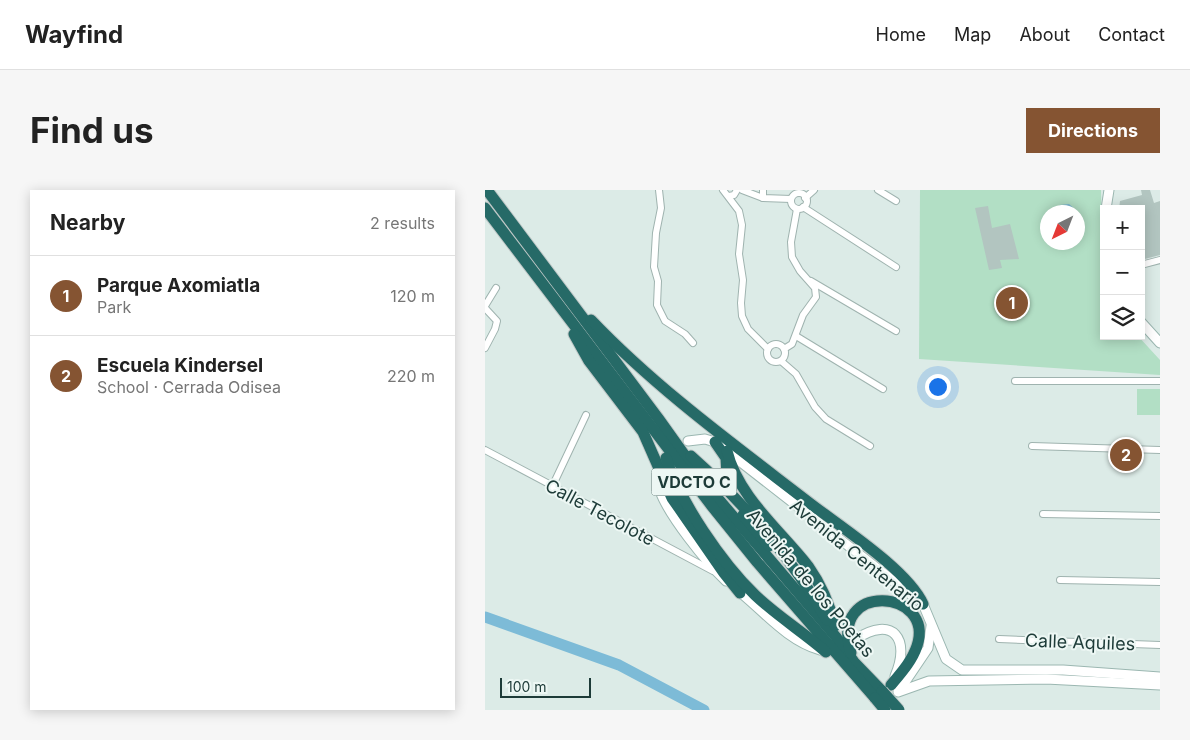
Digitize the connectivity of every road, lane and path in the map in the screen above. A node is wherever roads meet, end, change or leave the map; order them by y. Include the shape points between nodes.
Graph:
1 (487, 190) edge
2 (659, 190) edge
3 (723, 190) edge
4 (737, 190) edge
5 (742, 190) edge
6 (763, 190) edge
7 (814, 190) edge
8 (878, 190) edge
9 (1109, 190) edge
10 (729, 196) junction
11 (763, 198) junction
12 (805, 198) junction
13 (791, 199) junction
14 (896, 201) dead end
15 (1107, 205) edge
16 (485, 208) edge
17 (800, 208) junction
18 (1160, 260) edge
19 (1145, 264) edge
20 (896, 267) dead end
21 (811, 281) junction
22 (555, 283) junction
23 (496, 288) dead end
24 (485, 307) edge
25 (572, 322) junction
26 (1145, 326) edge
27 (896, 331) dead end
28 (796, 336) junction
29 (693, 343) dead end
30 (1160, 343) edge
31 (485, 348) edge
32 (768, 349) junction
33 (784, 349) junction
34 (781, 361) junction
35 (1160, 380) edge
36 (1015, 381) dead end
37 (883, 389) dead end
38 (586, 415) dead end
39 (658, 418) junction
40 (673, 433) junction
41 (687, 442) dead end
42 (715, 442) junction
43 (870, 446) dead end
44 (1032, 446) dead end
45 (485, 450) edge
46 (1160, 450) edge
47 (727, 451) junction
48 (665, 460) dead end
49 (727, 476) dead end
50 (552, 487) junction
51 (660, 491) dead end
52 (731, 497) dead end
53 (1043, 514) dead end
54 (825, 516) junction
55 (1160, 516) edge
56 (838, 534) junction
57 (758, 535) junction
58 (870, 550) junction
59 (778, 552) junction
60 (790, 553) junction
61 (808, 569) junction
62 (717, 573) junction
63 (1060, 580) dead end
64 (789, 581) junction
65 (1160, 582) edge
66 (740, 592) junction
67 (824, 603) junction
68 (923, 604) junction
69 (931, 622) junction
70 (836, 637) junction
71 (856, 639) dead end
72 (999, 640) dead end
73 (1160, 645) edge
74 (819, 650) dead end
75 (854, 662) junction
76 (997, 670) junction
77 (1160, 677) edge
78 (858, 680) junction
79 (997, 680) junction
80 (1160, 685) edge
81 (884, 695) edge
82 (885, 710) edge
83 (899, 710) edge

1 - 22 highway, VDCTO C
2 - 29 street via 661,208 654,267 658,281 657,305 665,321
3 - 10 street
4 - 10 street
5 - 11 street
6 - 11 street
7 - 12 street
8 - 14 street
9 - 15 main road
10 - 32 street via 739,211 742,225 739,254 743,280 742,316 748,329
11 - 13 street
12 - 13 street via 799,194
12 - 17 street
13 - 17 street via 792,204
16 - 25 highway, VDCTO C
17 - 20 street
17 - 21 street via 791,242 792,257
18 - 19 street
21 - 27 street
21 - 28 street via 816,297 803,315
22 - 39 highway, Avenida de los Poetas / VDCTO C
22 - 54 highway via 664,388
23 - 24 street
24 - 31 street via 497,322
25 - 66 highway via 573,333 589,361 647,439 672,498
25 - 78 highway, Avenida de los Poetas / VDCTO C via 751,555
26 - 30 main road
28 - 33 street via 793,344
28 - 37 street
32 - 33 street via 776,345
32 - 34 street via 769,358 774,362
33 - 34 street via 785,356
34 - 43 street via 796,374 826,419
35 - 36 street
38 - 50 street
39 - 40 highway
39 - 64 highway, Avenida de los Poetas / VDCTO C via 703,481
40 - 59 highway via 690,456 733,494
40 - 60 highway via 750,502
41 - 42 main road via 705,439
42 - 47 main road, Avenida Centenario
42 - 49 highway via 725,458
44 - 46 street
45 - 50 street, Calle Tecolote
47 - 56 main road, Avenida Centenario
47 - 61 highway via 741,482
48 - 78 highway via 676,486 732,569 782,619 821,647
50 - 62 street, Calle Tecolote
51 - 62 main road via 664,502
52 - 57 highway
53 - 55 street
54 - 56 highway
54 - 58 highway
56 - 58 highway via 860,548
56 - 68 main road, Avenida Centenario
57 - 59 highway
57 - 64 highway via 760,543
58 - 68 highway via 912,586
59 - 70 highway via 810,591
60 - 61 highway
60 - 67 highway
61 - 67 highway
62 - 66 main road
63 - 65 street
64 - 70 highway, Avenida de los Poetas / VDCTO C
66 - 74 main road via 779,627 806,646
67 - 70 highway
68 - 69 main road, Avenida Centenario
69 - 76 main road, Avenida Centenario via 946,659 953,666 962,670
69 - 81 main road via 928,648
70 - 75 highway, Avenida de los Poetas / VDCTO C
71 - 81 main road via 881,628 897,635 902,654
72 - 73 street, Calle Aquiles
75 - 81 highway, Avenida de los Poetas / VDCTO C
75 - 81 highway via 846,635 851,617 870,602 885,600 901,604 916,621 919,636 909,663
76 - 77 main road, Avenida Centenario via 1063,670
76 - 79 main road
78 - 81 highway, Avenida de los Poetas / VDCTO C
79 - 80 main road via 1046,679
79 - 81 main road via 929,681
81 - 82 highway, Avenida de los Poetas / VDCTO C, bridge
81 - 82 main road
81 - 83 highway, Avenida de los Poetas / VDCTO C, bridge

